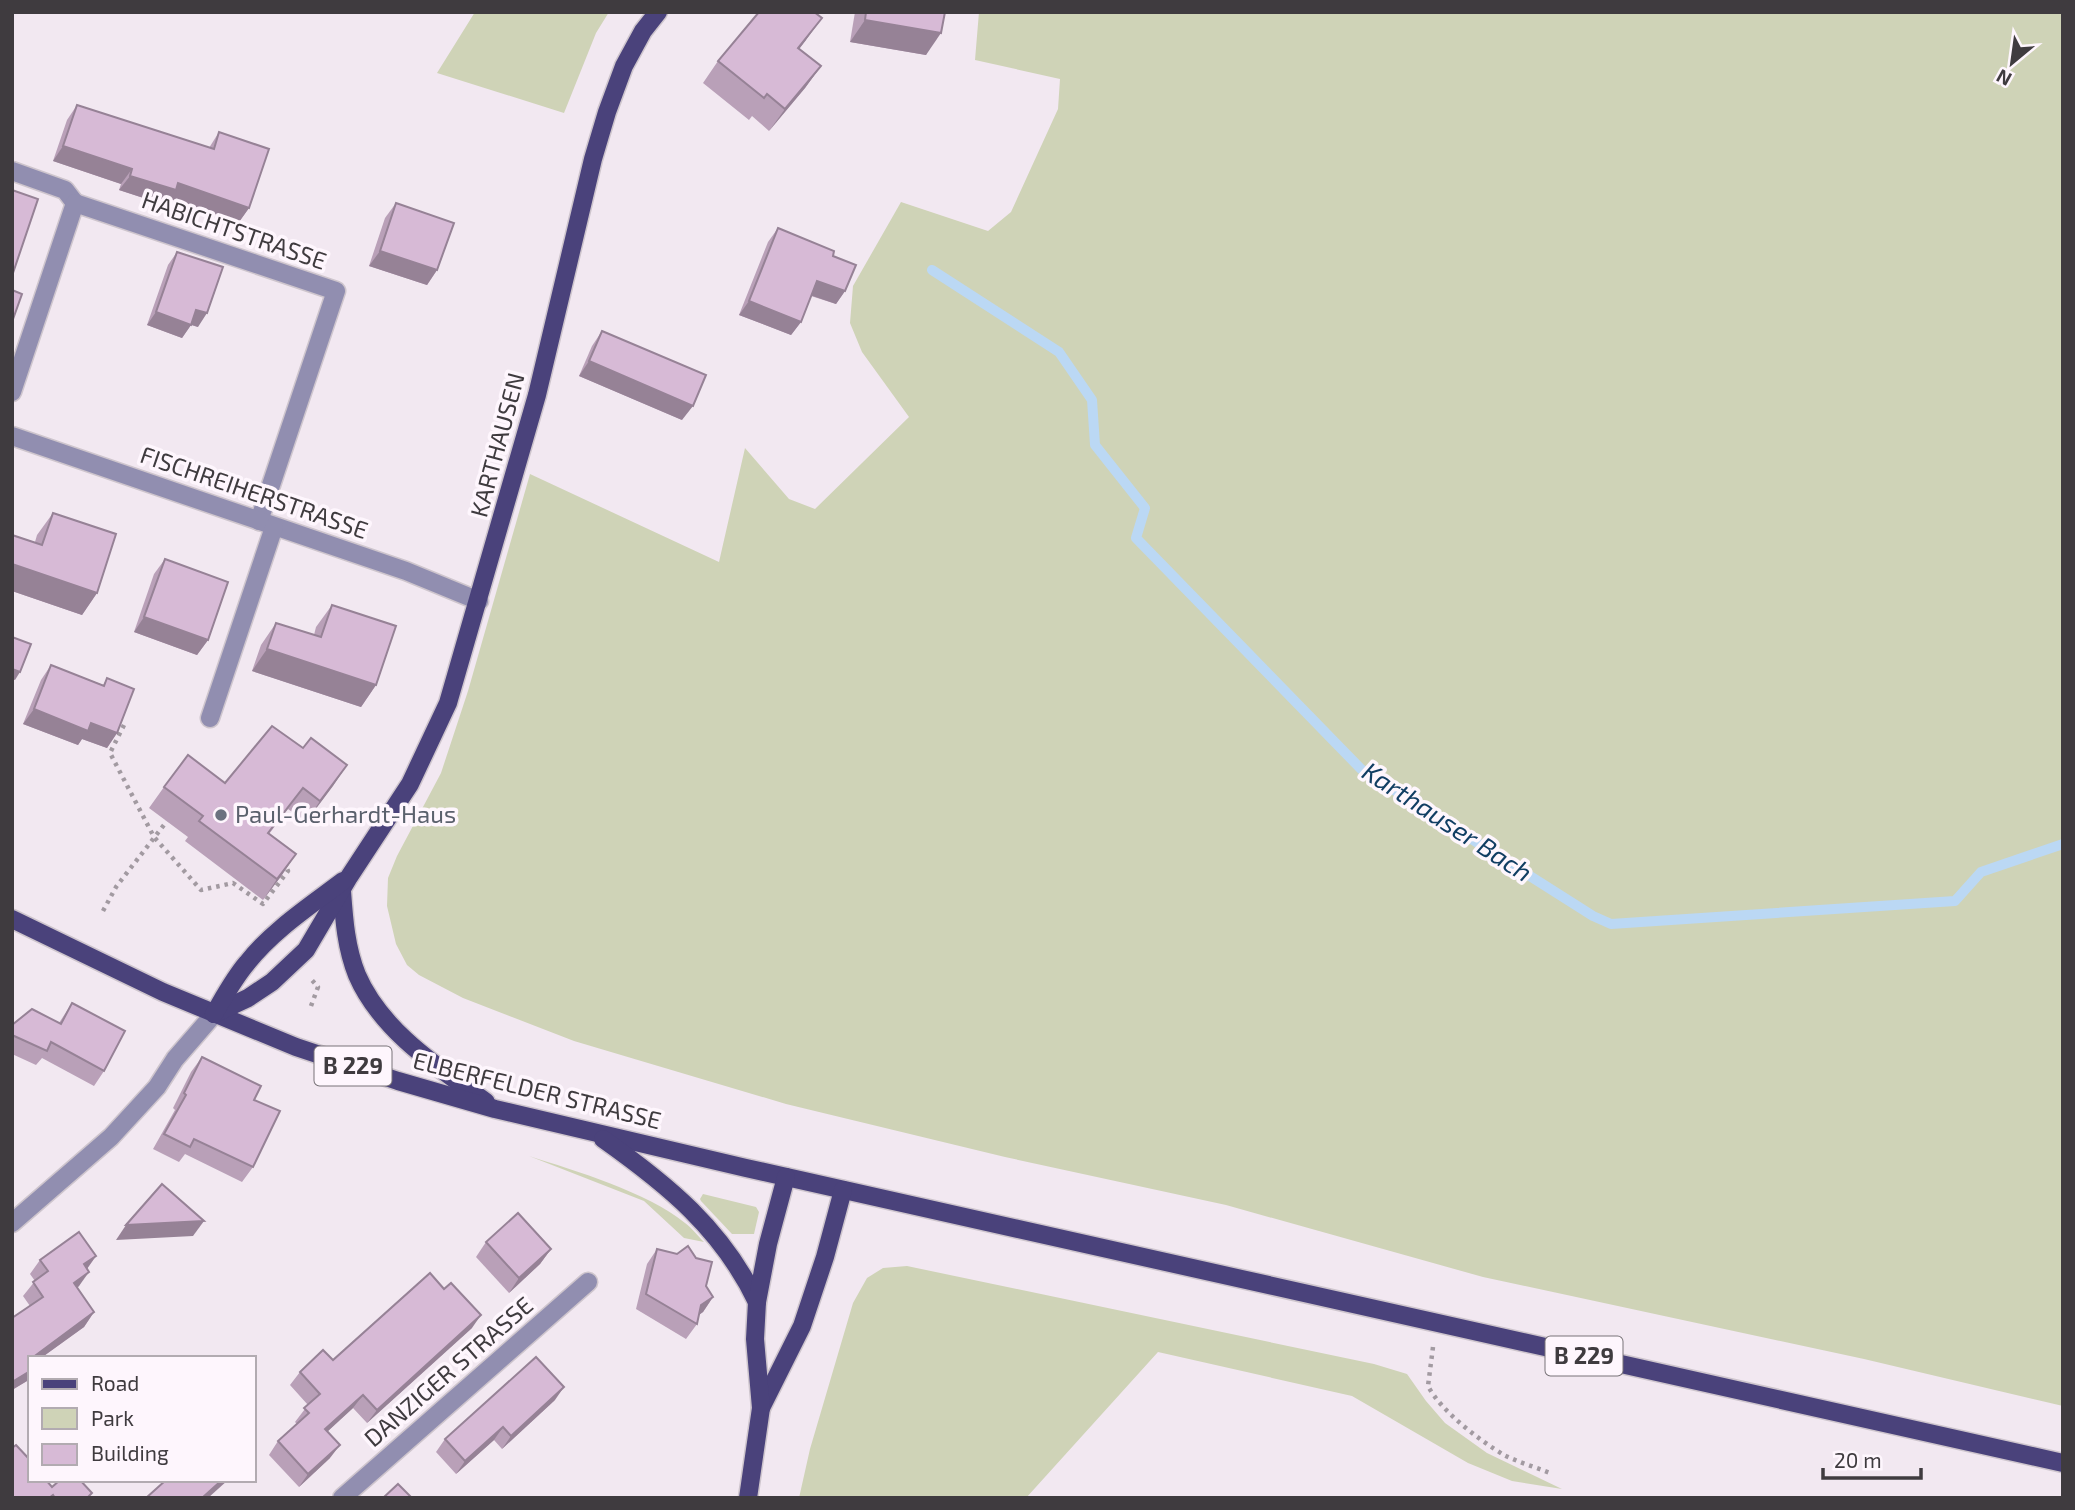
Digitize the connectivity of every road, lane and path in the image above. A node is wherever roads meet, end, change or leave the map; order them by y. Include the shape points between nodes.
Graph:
1 (658, 12) edge
2 (12, 171) edge
3 (75, 204) junction
4 (12, 392) edge
5 (12, 436) edge
6 (267, 524) junction
7 (479, 601) junction
8 (210, 718) dead end
9 (124, 725) edge
10 (167, 821) dead end
11 (154, 837) junction
12 (284, 860) edge
13 (345, 883) junction
14 (103, 911) dead end
15 (12, 919) edge
16 (306, 973) dead end
17 (311, 1006) dead end
18 (214, 1014) junction
19 (495, 1109) junction
20 (595, 1133) junction
21 (786, 1177) junction
22 (843, 1190) junction
23 (12, 1223) edge
24 (588, 1282) dead end
25 (757, 1302) junction
26 (1438, 1323) junction
27 (761, 1408) junction
28 (2063, 1463) edge
29 (1550, 1473) dead end
30 (342, 1498) edge
31 (748, 1498) edge

1 - 7 main road, KARTHAUSEN via 624,66 607,112 537,395
2 - 3 street via 65,190
3 - 4 street
3 - 6 street, HABICHTSTRASSE via 336,291
5 - 6 street, FISCHREIHERSTRASSE
6 - 7 street, FISCHREIHERSTRASSE
6 - 8 street
7 - 13 main road, KARTHAUSEN via 449,703 430,746
9 - 11 path via 110,753
10 - 11 path
11 - 12 path via 201,890 233,883 263,904 288,871
11 - 14 path
13 - 18 main road, KARTHAUSEN via 260,948
13 - 18 main road, KARTHAUSEN via 317,934 292,966 248,999
13 - 19 main road via 344,923 351,957 381,1013 415,1047
15 - 18 main road, ELBERFELDER STRASSE / B 229
16 - 17 path via 318,987
18 - 19 main road, ELBERFELDER STRASSE / B 229 via 309,1052
18 - 23 street via 111,1137
19 - 20 main road, ELBERFELDER STRASSE / B 229
20 - 21 main road, ELBERFELDER STRASSE / B 229
20 - 25 main road via 658,1179 709,1227 734,1259
21 - 22 main road, B 229
21 - 25 main road
22 - 26 main road, B 229
22 - 27 main road via 802,1326
24 - 30 street, DANZIGER STRASSE
25 - 27 main road
26 - 28 main road, B 229
26 - 29 path via 1427,1378 1431,1392 1484,1442
27 - 31 main road

